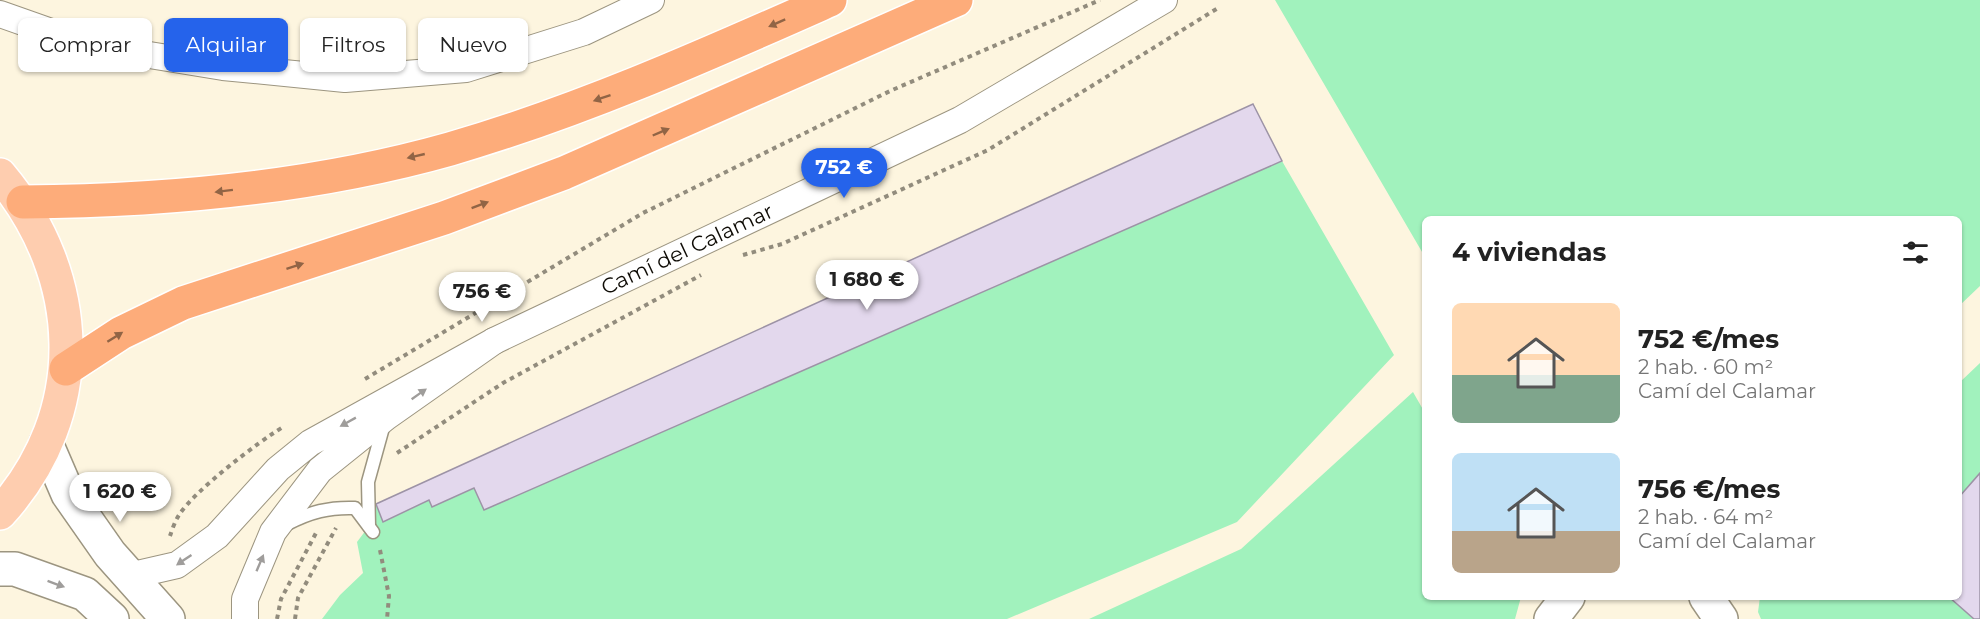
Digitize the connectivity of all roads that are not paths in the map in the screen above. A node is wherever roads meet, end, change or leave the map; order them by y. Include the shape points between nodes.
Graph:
1 (651, 0) edge
2 (830, 0) edge
3 (956, 0) edge
4 (1164, 0) edge
5 (0, 15) edge
6 (0, 175) edge
7 (23, 202) junction
8 (494, 341) junction
9 (66, 369) junction
10 (386, 417) junction
11 (46, 443) junction
12 (0, 513) edge
13 (273, 532) junction
14 (0, 569) edge
15 (129, 576) junction
16 (1566, 600) edge
17 (1708, 600) edge
18 (112, 619) edge
19 (168, 619) edge
20 (245, 619) edge
21 (1551, 619) edge
22 (1721, 619) edge

1 - 5 street via 584,32 466,69 345,79 223,67 88,45
2 -> 7 highway via 619,92 449,149 348,171 208,193
9 -> 3 highway via 121,333 183,303 444,218 564,173
4 - 8 street, Camí del Calamar via 960,120
6 - 7 main road
7 - 9 main road via 50,254 64,311
10 -> 8 street
8 -> 15 street via 310,443 278,469 217,537 177,566
9 - 11 main road via 59,407
10 - 13 street via 320,470
10 - 13 lane via 368,482 371,529 356,508 333,507 307,513
11 - 12 main road via 18,493
11 - 15 main road via 68,494
20 -> 13 street via 245,599
14 -> 18 main road via 15,569 85,594
15 - 19 main road
16 - 21 main road
17 - 22 main road

